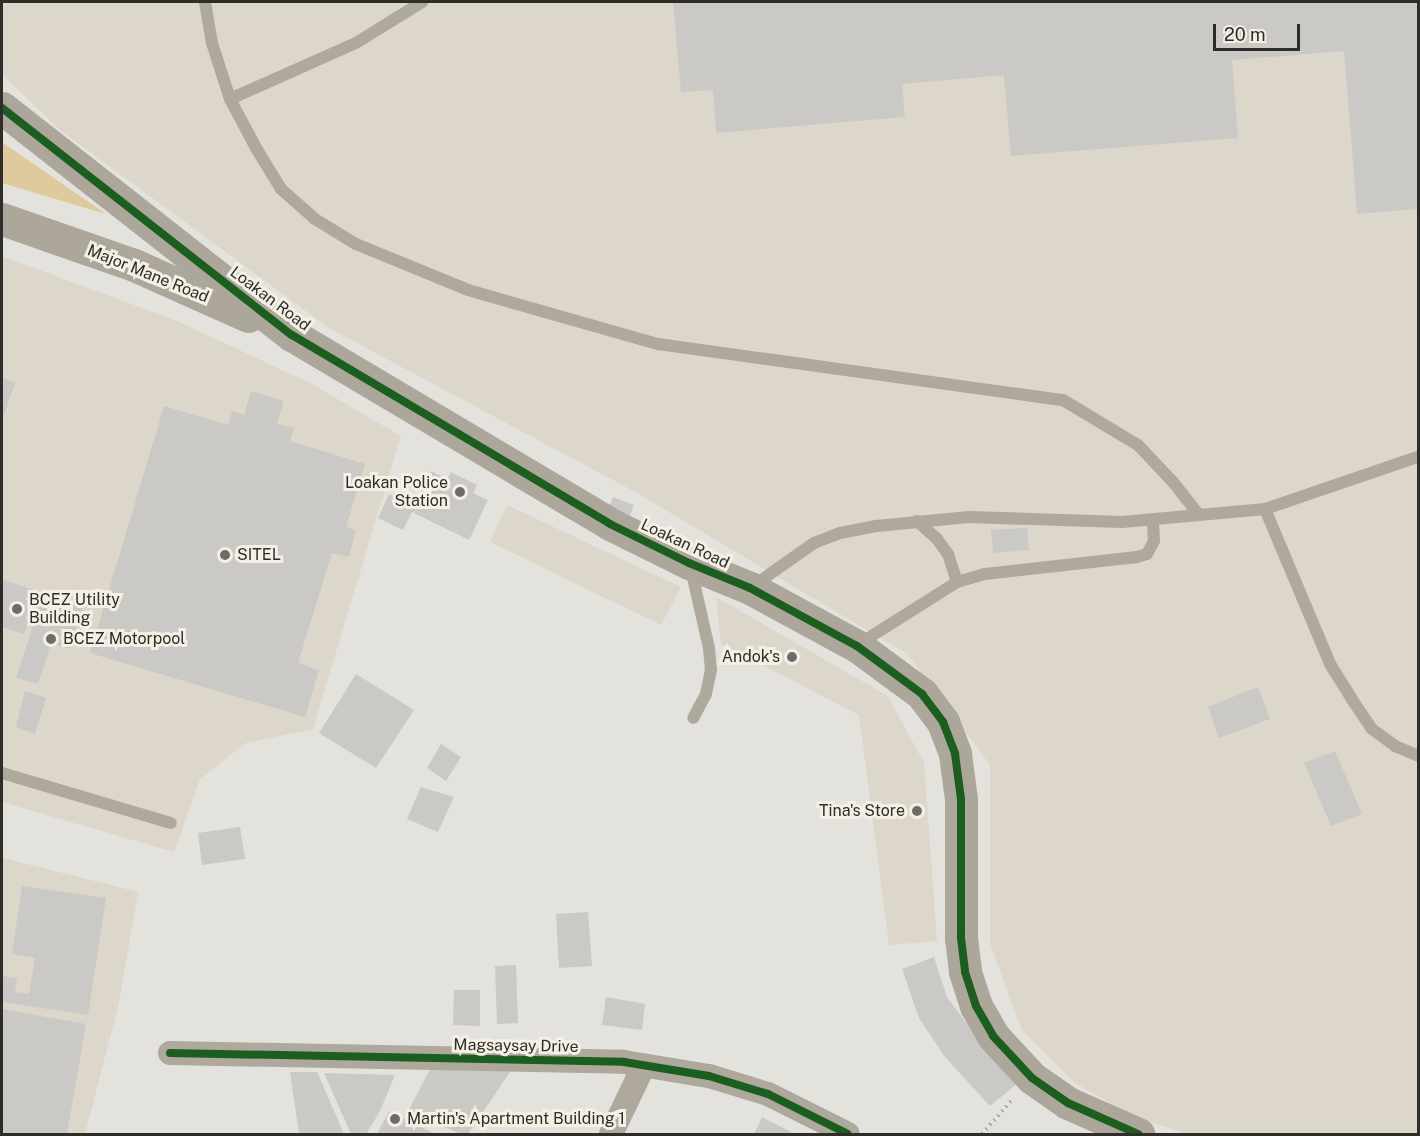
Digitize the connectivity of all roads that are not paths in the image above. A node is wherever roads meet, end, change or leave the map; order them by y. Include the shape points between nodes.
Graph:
1 (206, 2) edge
2 (422, 2) edge
3 (230, 99) junction
4 (2, 108) edge
5 (2, 219) edge
6 (292, 335) junction
7 (1419, 457) edge
8 (1264, 509) junction
9 (1199, 515) junction
10 (917, 521) junction
11 (1153, 521) junction
12 (690, 563) junction
13 (957, 582) junction
14 (750, 588) junction
15 (857, 646) junction
16 (693, 718) dead end
17 (1419, 756) edge
18 (2, 772) edge
19 (171, 823) dead end
20 (170, 1053) dead end
21 (644, 1065) junction
22 (611, 1134) edge
23 (848, 1134) edge
24 (1138, 1134) edge

1 - 3 lane via 212,43
2 - 3 lane via 356,43
3 - 9 lane via 281,189 315,219 356,244 468,290 658,344 1063,400 1138,445
4 - 6 main road, Loakan Road
5 - 6 main road, Major Mane Road via 134,265
6 - 12 main road, Loakan Road via 610,524
7 - 8 lane
8 - 9 lane
8 - 17 lane via 1330,664 1351,698 1372,729 1395,746
9 - 11 lane
10 - 11 lane via 969,517
10 - 13 lane via 943,546
10 - 14 lane via 840,533 814,543
11 - 13 lane via 1152,549 1137,557 985,574
12 - 14 main road, Loakan Road
12 - 16 lane via 710,648 711,670 706,694
13 - 15 lane
14 - 15 main road, Loakan Road
15 - 24 main road, Loakan Road via 922,694 943,722 955,754 961,799 961,938 965,972 976,1006 993,1036 1032,1078 1068,1103
18 - 19 lane
20 - 21 street, Magsaysay Drive via 569,1059
21 - 22 street
21 - 23 street, Magsaysay Drive via 709,1076 768,1094

